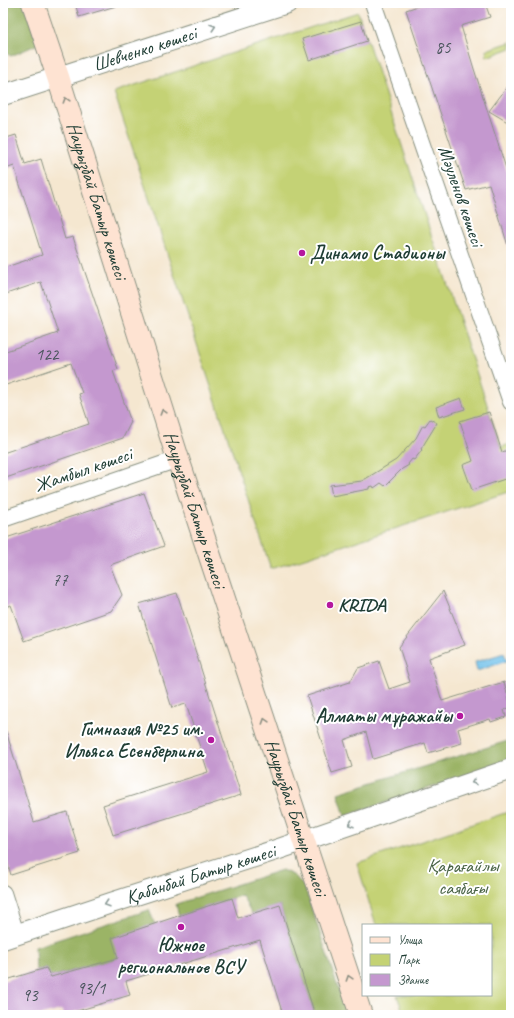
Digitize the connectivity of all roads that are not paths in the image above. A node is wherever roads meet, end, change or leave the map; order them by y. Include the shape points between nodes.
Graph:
1 (33, 3) edge
2 (287, 3) edge
3 (373, 3) edge
4 (58, 77) junction
5 (3, 95) edge
6 (511, 402) edge
7 (178, 459) junction
8 (3, 519) edge
9 (511, 769) edge
10 (304, 840) junction
11 (3, 893) edge
12 (9, 936) edge
13 (361, 1015) edge

1 - 4 main road, Наурызбай Батыр көшесі
4 -> 2 street, Шевченко көшесі
3 - 6 street, Мәуленов көшесі
4 - 5 street, Шевченко көшесі
7 -> 4 main road, Наурызбай Батыр көшесі
7 - 8 street, Жамбыл көшесі
10 -> 7 main road, Наурызбай Батыр көшесі
9 -> 10 street, Қабанбай Батыр көшесі
10 -> 12 street, Қабанбай Батыр көшесі
13 -> 10 main road, Наурызбай Батыр көшесі
11 - 12 street

